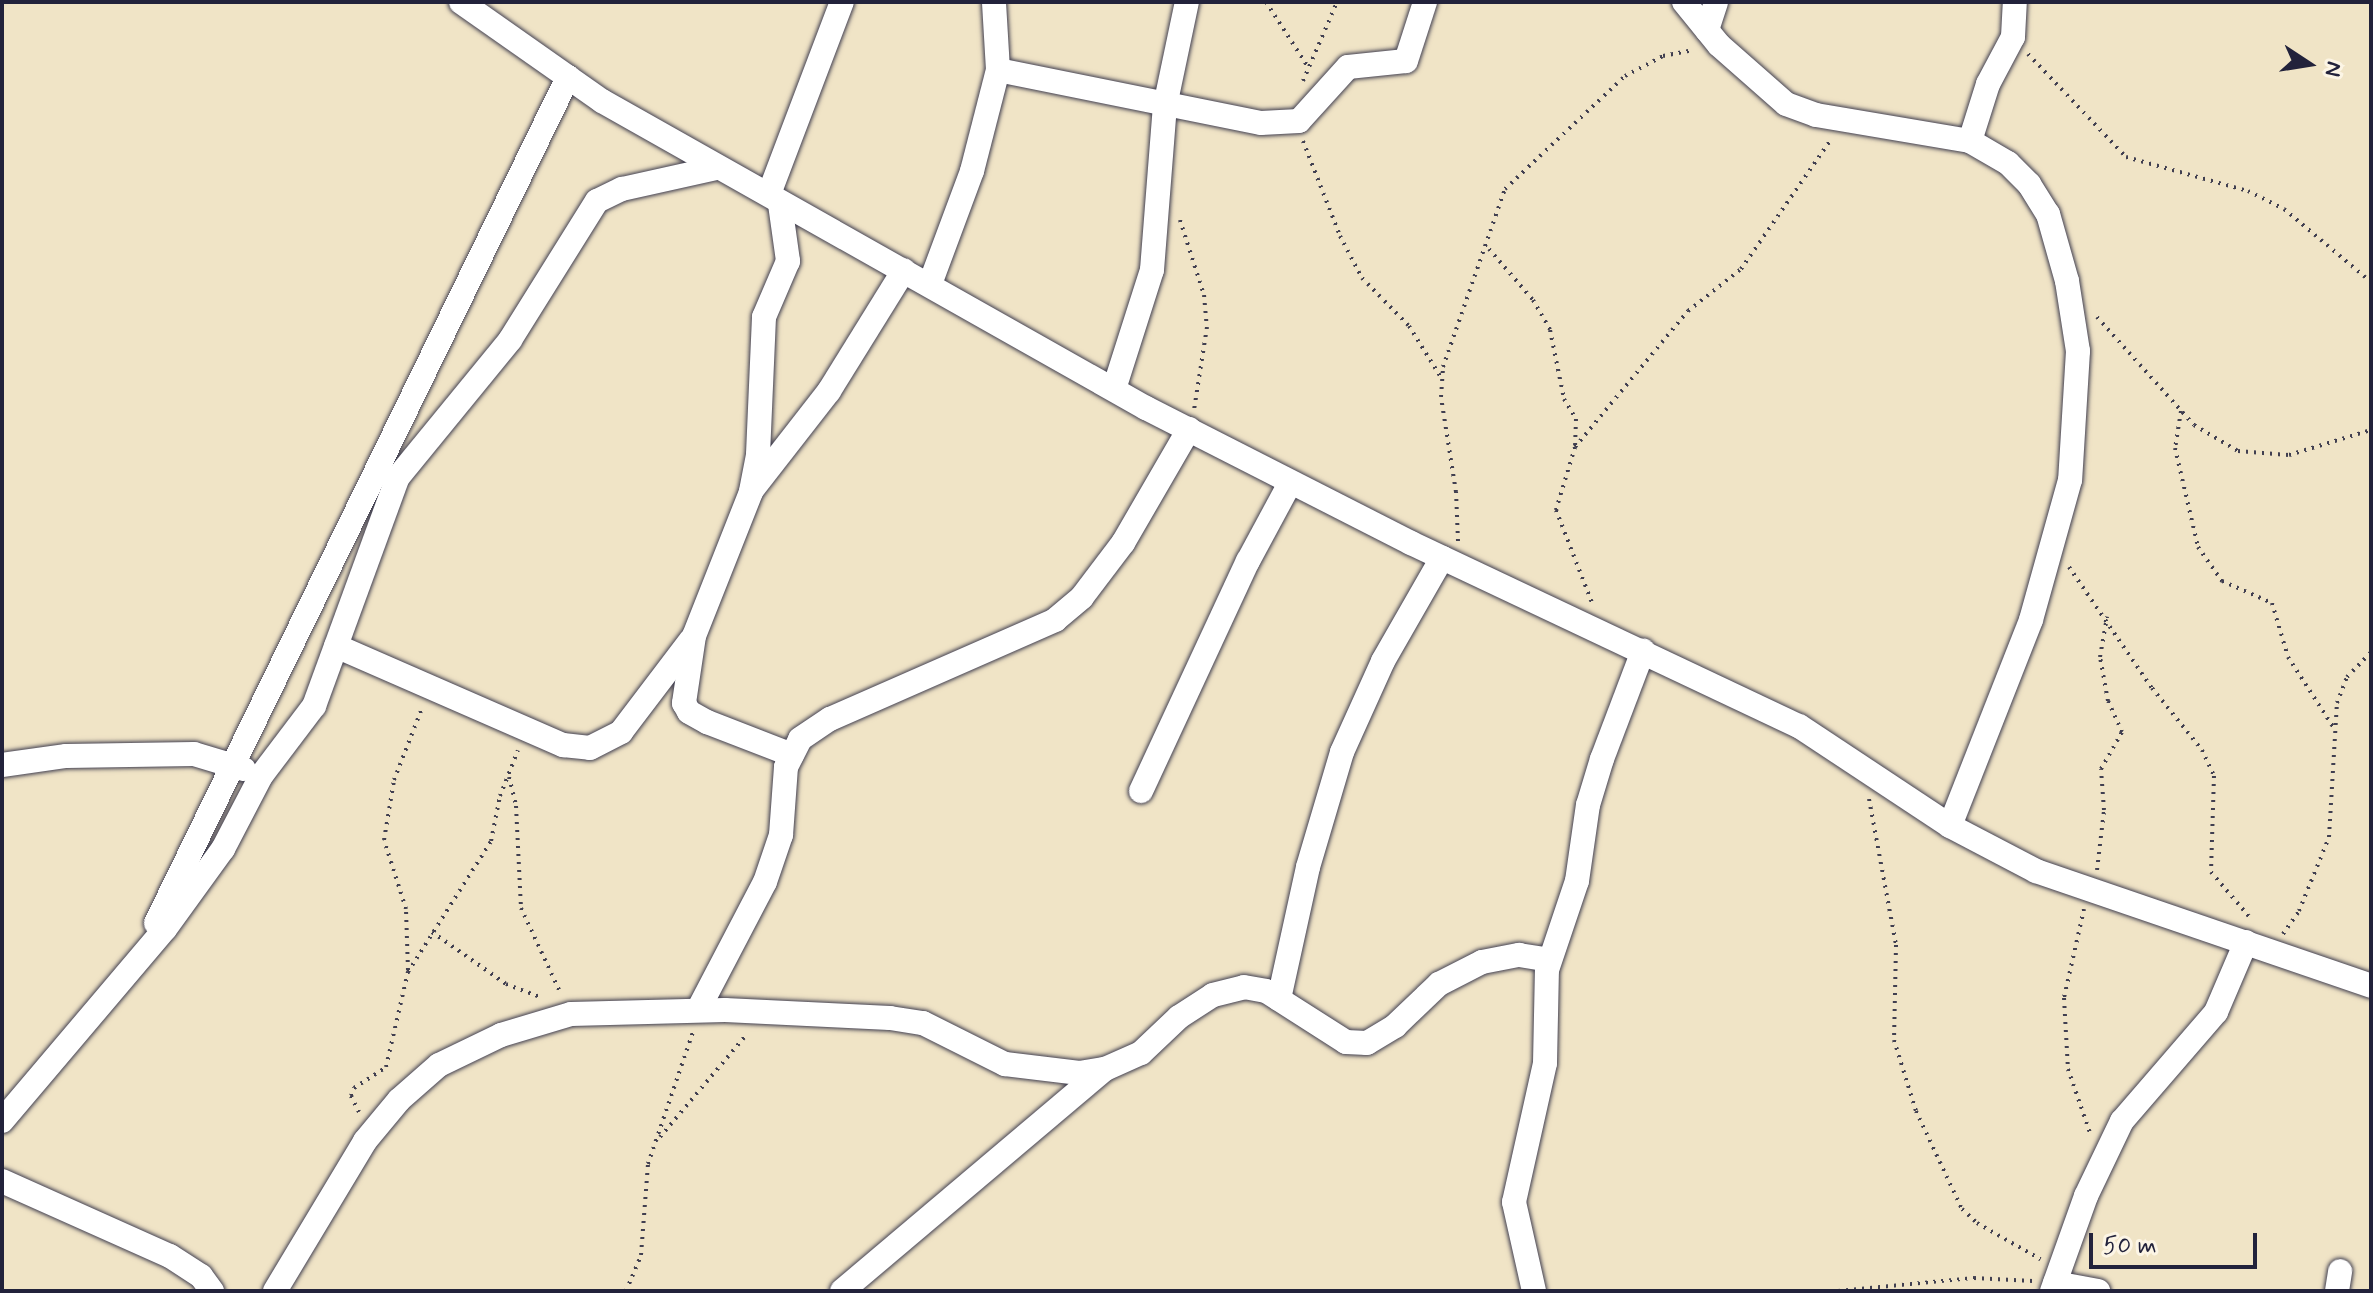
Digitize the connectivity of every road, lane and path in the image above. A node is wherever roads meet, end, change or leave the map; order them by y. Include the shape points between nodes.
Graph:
1 (461, 2) edge
2 (842, 2) edge
3 (994, 2) edge
4 (1187, 2) edge
5 (1266, 2) edge
6 (1337, 2) edge
7 (1425, 2) edge
8 (1684, 2) edge
9 (1716, 2) edge
10 (2015, 2) edge
11 (2013, 37) junction
12 (1713, 38) junction
13 (1308, 67) junction
14 (998, 70) junction
15 (568, 77) junction
16 (1165, 106) junction
17 (1847, 120) junction
18 (1299, 121) junction
19 (1970, 141) junction
20 (717, 168) junction
21 (1159, 178) junction
22 (775, 199) junction
23 (1488, 248) junction
24 (904, 270) junction
25 (2067, 281) junction
26 (2371, 282) edge
27 (930, 284) junction
28 (1442, 380) junction
29 (1114, 389) junction
30 (2181, 411) junction
31 (1189, 429) junction
32 (2371, 430) edge
33 (1575, 447) junction
34 (1290, 483) junction
35 (751, 492) junction
36 (2053, 551) junction
37 (1451, 562) junction
38 (2107, 617) junction
39 (1601, 632) junction
40 (694, 636) junction
41 (336, 646) junction
42 (1643, 651) junction
43 (2371, 652) edge
44 (431, 684) junction
45 (2334, 728) junction
46 (525, 729) junction
47 (792, 755) junction
48 (231, 763) junction
49 (2, 765) edge
50 (1862, 768) junction
51 (508, 775) junction
52 (261, 776) junction
53 (1141, 791) dead end
54 (1950, 826) junction
55 (2092, 892) junction
56 (432, 932) junction
57 (2252, 935) junction
58 (2281, 956) junction
59 (141, 958) junction
60 (1550, 960) junction
61 (408, 972) junction
62 (2371, 986) edge
63 (1279, 999) junction
64 (698, 1010) junction
65 (774, 1013) junction
66 (1105, 1069) junction
67 (2, 1121) edge
68 (655, 1142) junction
69 (358, 1151) junction
70 (2096, 1174) junction
71 (2, 1181) edge
72 (2055, 1282) edge
73 (212, 1291) edge
74 (275, 1291) edge
75 (626, 1291) edge
76 (842, 1291) edge
77 (1534, 1291) edge
78 (1838, 1291) edge
79 (2098, 1291) edge

1 - 15 street
2 - 22 street
3 - 14 street
4 - 16 street
5 - 13 path
6 - 13 path
7 - 18 street via 1406,61 1348,67
8 - 12 street
9 - 12 street
10 - 11 street
11 - 19 street via 1988,84
11 - 26 path via 2126,157 2248,191 2272,203
12 - 17 street via 1786,104
12 - 23 path via 1625,76 1572,121 1505,189
13 - 18 path
14 - 16 street
14 - 27 street via 972,171
15 - 20 street
15 - 48 street
16 - 18 street via 1261,123
16 - 21 street
17 - 19 street
17 - 33 path via 1741,269 1688,311
18 - 28 path via 1306,155 1362,278 1409,326
19 - 25 street via 2008,163 2029,184 2048,214
20 - 22 street
20 - 41 street via 622,189 597,201 510,340 398,477
21 - 29 street via 1152,270
21 - 31 path via 1187,233 1204,295 1204,366
22 - 24 street
22 - 35 street via 788,261 764,317 762,429
23 - 28 path
23 - 33 path via 1533,300 1550,330 1564,399 1578,427
24 - 27 street
24 - 35 street via 829,391
25 - 30 path
25 - 36 street via 2078,351 2077,400 2070,480
27 - 29 street
28 - 37 path
29 - 31 street
30 - 32 path via 2238,451 2259,456 2289,455
30 - 45 path via 2175,448 2198,547 2222,581 2272,603 2288,657
31 - 34 street
31 - 47 street via 1123,543 1082,597 1055,620 830,719 800,739
33 - 39 path via 1556,510
34 - 37 street
34 - 53 street
35 - 40 street
36 - 38 path
36 - 54 street
37 - 39 street
37 - 63 street via 1383,661 1342,752 1308,867
38 - 55 path via 2100,657 2108,701 2122,732 2101,769 2104,810
38 - 57 path via 2152,688 2202,750 2214,776 2211,872
39 - 42 street
40 - 46 street via 621,732 590,748 563,745
40 - 47 street via 685,691 689,712
41 - 44 street
41 - 52 street via 314,706
42 - 50 street via 1799,726
42 - 60 street via 1588,805 1577,881
43 - 45 path via 2347,677
44 - 46 street
44 - 61 path via 394,780 384,840 406,909
45 - 58 path via 2329,837 2299,911 2274,947
46 - 51 path
47 - 64 street via 786,767 781,835 765,882
48 - 49 street via 194,754 66,756
48 - 52 street
48 - 59 street
50 - 54 street
50 - 72 path via 1896,945 1894,1040 1916,1111 1962,1209
51 - 56 path via 491,841
51 - 56 path via 516,806 521,908 567,1005 506,984
52 - 59 street via 223,849
54 - 55 street via 2036,871
55 - 57 street
55 - 70 path via 2078,924 2064,998 2068,1069 2092,1141
56 - 61 path
57 - 58 street
57 - 70 street via 2216,1012 2122,1121
58 - 62 street
59 - 67 street
60 - 63 street via 1519,955 1482,962 1439,984 1395,1026 1367,1043 1346,1042
60 - 77 street via 1545,1063 1514,1202
61 - 69 path via 386,1067 354,1088 351,1096 359,1112
63 - 66 street via 1244,987 1213,995 1179,1017 1141,1053
64 - 65 street
64 - 68 path via 684,1067
64 - 69 street via 571,1014 501,1035 439,1065 399,1100
65 - 66 street via 901,1019 923,1023 1005,1064 1079,1073
65 - 68 path via 747,1034
66 - 76 street via 1068,1106
68 - 75 path via 644,1184 641,1255
69 - 74 street
70 - 72 street
71 - 73 street via 170,1256 201,1276
72 - 78 path via 1974,1278
72 - 79 street

